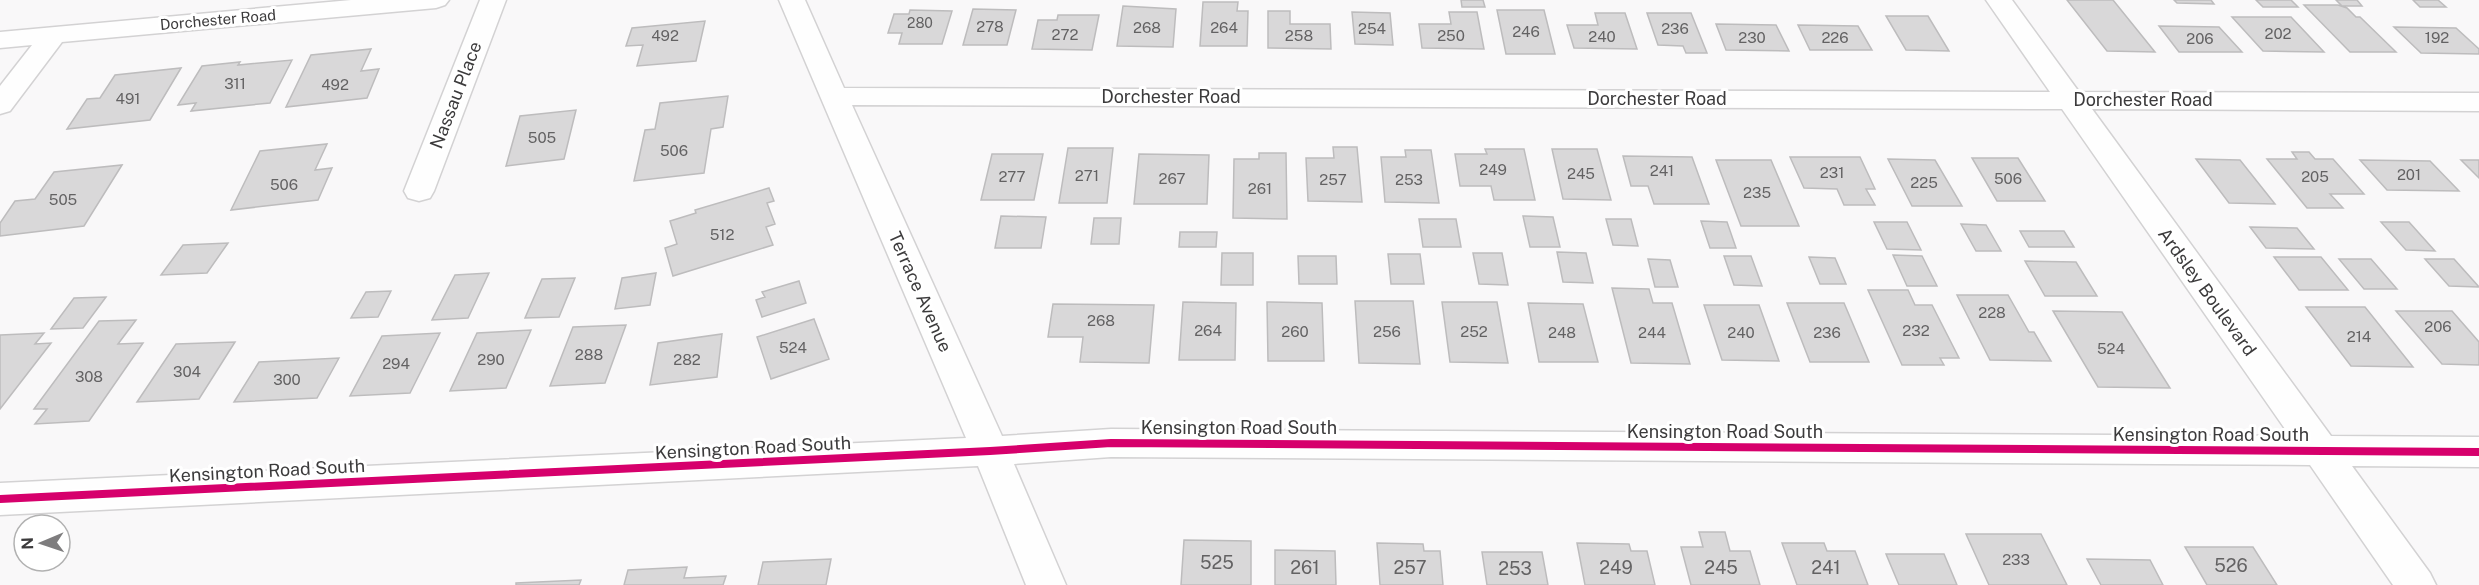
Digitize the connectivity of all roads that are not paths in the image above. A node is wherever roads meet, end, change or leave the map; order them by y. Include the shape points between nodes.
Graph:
1 (436, 0) edge
2 (493, 0) edge
3 (792, 0) edge
4 (1999, 0) edge
5 (54, 35) junction
6 (0, 40) edge
7 (835, 96) junction
8 (2070, 100) junction
9 (2479, 102) edge
10 (0, 105) edge
11 (419, 191) dead end
12 (2320, 451) junction
13 (990, 452) junction
14 (2479, 452) edge
15 (0, 499) edge
16 (1046, 585) edge
17 (2416, 585) edge

1 - 5 street, Dorchester Road
2 - 11 street, Nassau Place
3 - 7 street, Terrace Avenue
4 - 8 street, Ardsley Boulevard
5 - 6 street, Dorchester Road
5 - 10 street
7 - 8 street, Dorchester Road
7 - 13 street, Terrace Avenue
8 - 9 street, Dorchester Road
8 - 12 street, Ardsley Boulevard
12 - 13 street, Kensington Road South via 1111,443
12 - 14 street, Kensington Road South
12 - 17 street, Ardsley Boulevard
13 - 15 street, Kensington Road South
13 - 16 street, Terrace Avenue

